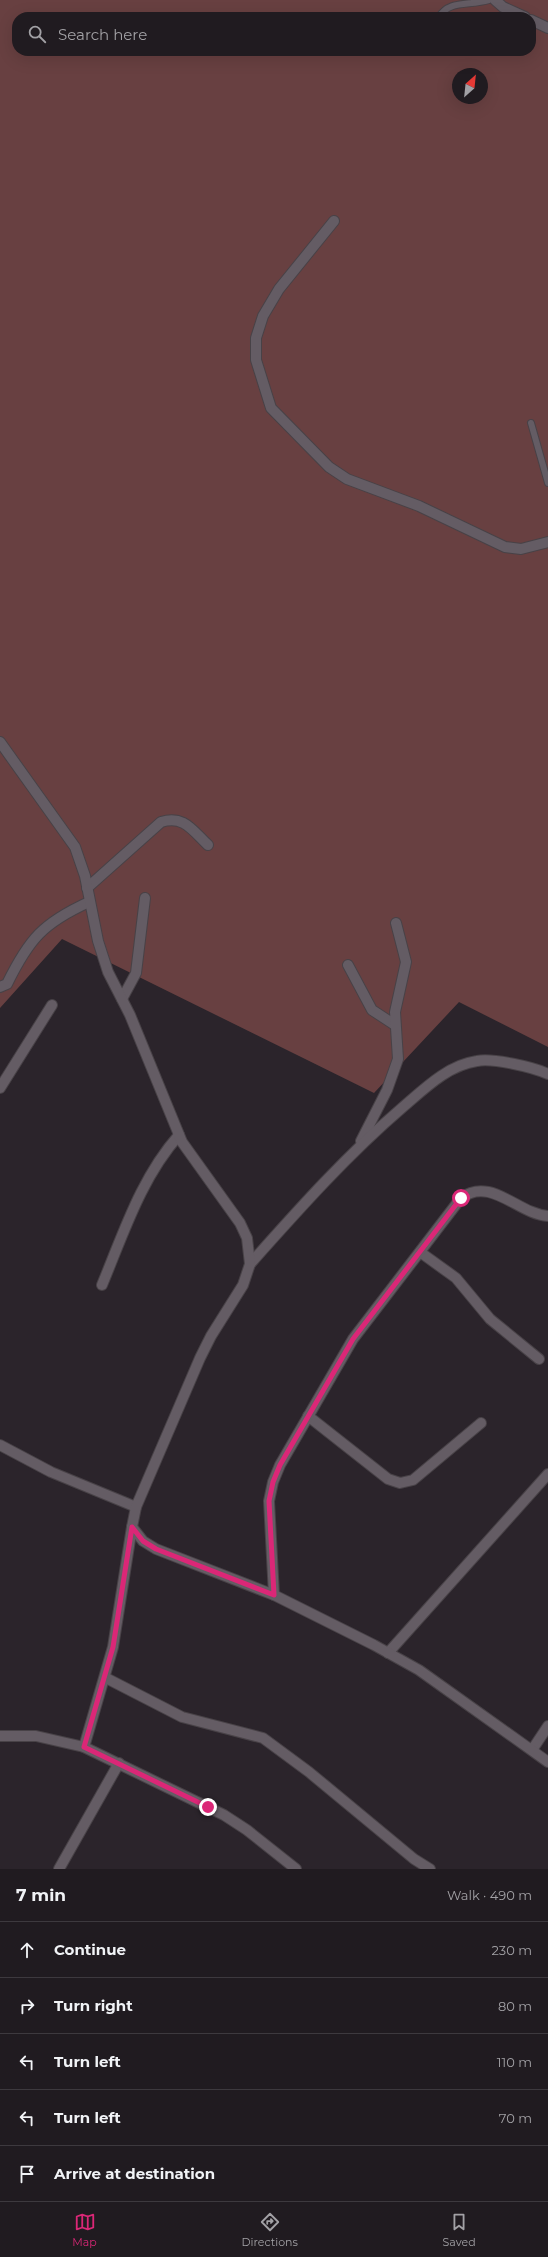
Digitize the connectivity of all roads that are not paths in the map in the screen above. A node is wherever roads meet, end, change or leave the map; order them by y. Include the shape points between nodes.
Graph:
1 (489, 0) edge
2 (495, 0) edge
3 (442, 12) edge
4 (514, 12) edge
5 (536, 22) edge
6 (548, 28) edge
7 (334, 221) dead end
8 (532, 422) dead end
9 (548, 483) edge
10 (548, 542) edge
11 (0, 742) edge
12 (208, 845) dead end
13 (86, 888) junction
14 (145, 898) dead end
15 (89, 902) junction
16 (396, 923) dead end
17 (348, 965) dead end
18 (0, 987) edge
19 (122, 999) junction
20 (52, 1005) dead end
21 (395, 1025) junction
22 (548, 1074) edge
23 (0, 1088) edge
24 (179, 1135) junction
25 (357, 1148) junction
26 (548, 1216) edge
27 (420, 1252) junction
28 (250, 1264) junction
29 (102, 1284) dead end
30 (540, 1359) dead end
31 (308, 1416) junction
32 (481, 1423) dead end
33 (0, 1445) edge
34 (548, 1474) edge
35 (136, 1507) junction
36 (132, 1527) junction
37 (274, 1595) junction
38 (388, 1652) junction
39 (106, 1678) junction
40 (548, 1726) edge
41 (0, 1736) edge
42 (84, 1747) junction
43 (532, 1750) junction
44 (548, 1762) edge
45 (119, 1763) junction
46 (59, 1869) edge
47 (296, 1869) edge
48 (430, 1869) edge

1 - 3 lane via 480,3 451,3 446,5
2 - 4 street
5 - 6 street
7 - 10 street via 279,289 263,316 256,338 256,360 271,408 328,467 347,479 419,506 505,547 521,549
8 - 9 lane
11 - 13 street via 75,847
12 - 13 street via 184,823 172,818 161,822
13 - 15 street
14 - 19 street via 136,972
15 - 18 street via 58,918 34,938 21,955 7,984
15 - 19 street via 108,972
16 - 21 street via 406,962 397,1000
17 - 21 street via 372,1010
19 - 24 street
20 - 23 street
21 - 25 street via 398,1059 393,1077
22 - 25 street via 509,1064 477,1061 453,1069 432,1083
24 - 28 street via 240,1222 247,1238
24 - 29 street via 163,1153 145,1183
25 - 28 street
26 - 27 street via 534,1213 494,1193 468,1193 461,1198
27 - 30 street via 456,1278 490,1319
27 - 31 street via 353,1339
28 - 35 street via 243,1285 208,1341
31 - 32 street via 388,1479 400,1483 412,1480
31 - 37 street via 280,1465 269,1501
33 - 35 street via 51,1472
34 - 38 street
35 - 36 street
36 - 37 street via 143,1541 156,1549
36 - 39 street
37 - 38 street
38 - 43 street via 419,1670
39 - 42 street
39 - 48 street via 182,1717 263,1738 309,1772 414,1859
40 - 43 street
41 - 42 street via 36,1736
42 - 45 street
43 - 44 street
45 - 46 street
45 - 47 street via 224,1815

